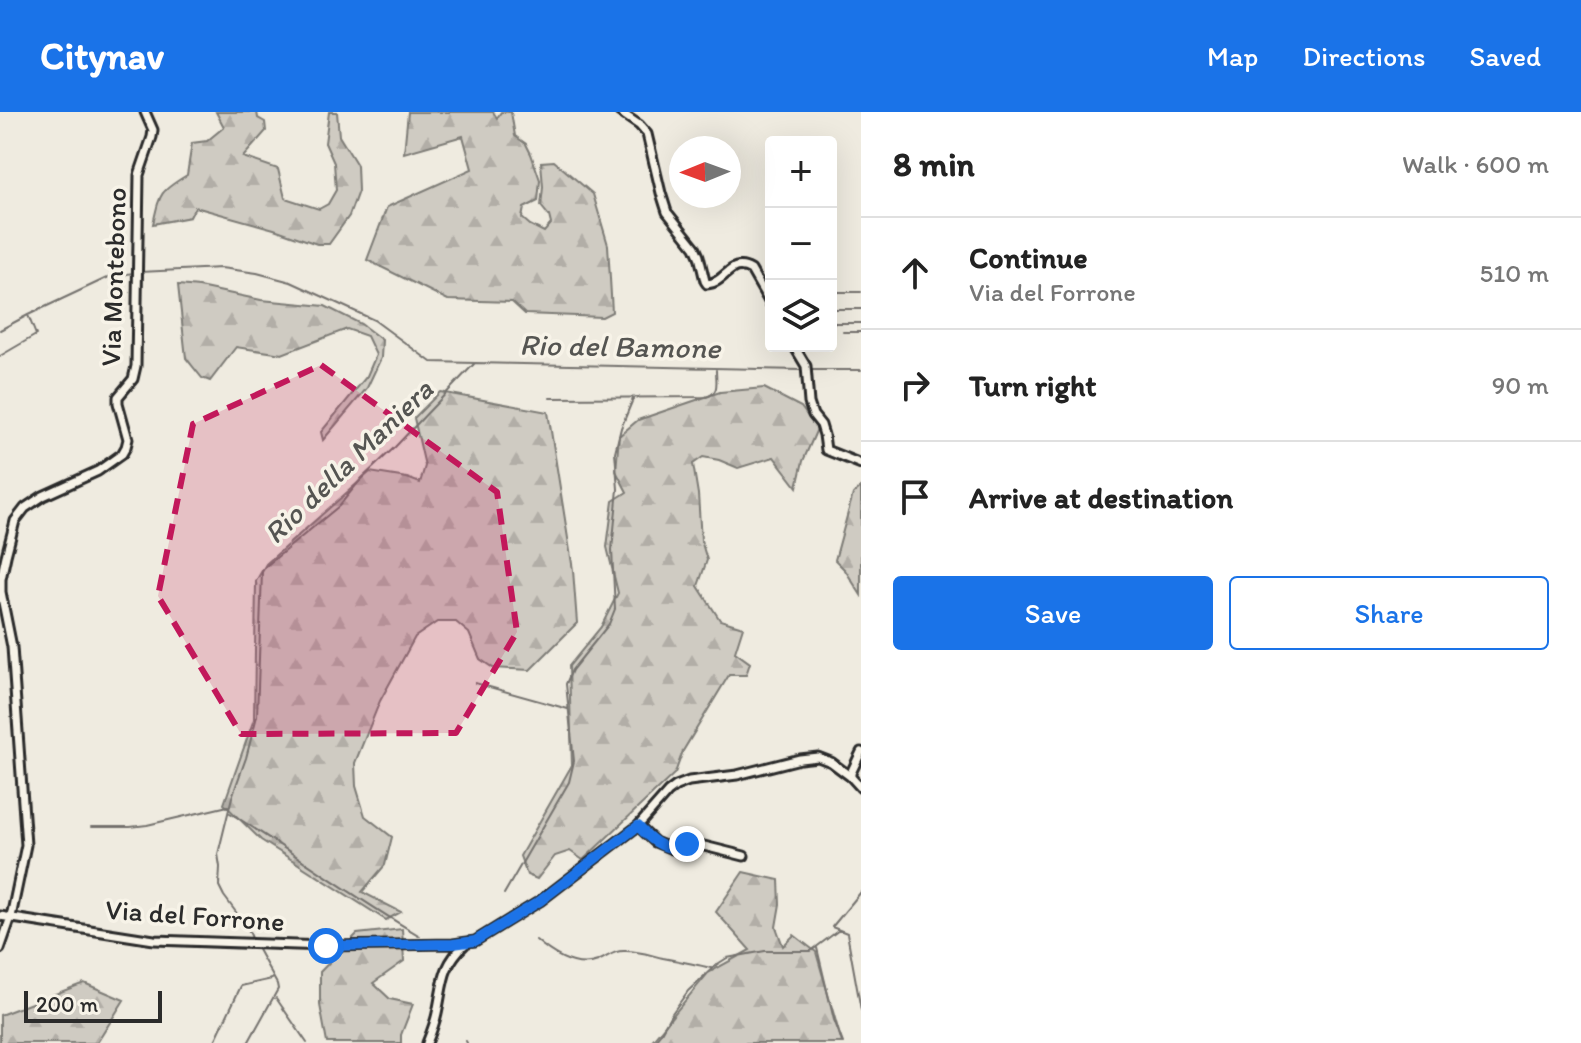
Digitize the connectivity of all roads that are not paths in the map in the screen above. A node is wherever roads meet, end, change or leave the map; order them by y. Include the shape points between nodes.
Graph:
1 (145, 112) edge
2 (620, 112) edge
3 (765, 294) edge
4 (797, 352) edge
5 (861, 464) edge
6 (861, 752) edge
7 (851, 777) junction
8 (861, 788) edge
9 (638, 826) junction
10 (744, 856) dead end
11 (0, 916) edge
12 (11, 917) junction
13 (468, 942) junction
14 (0, 949) edge
15 (427, 1043) edge

1 - 12 street, Via Montebono via 153,130 139,175 136,366 118,397 126,447 98,471 25,508 15,521 1,579 12,647 26,845
2 - 3 street via 647,134 667,212 695,247 707,284 740,265 751,270
4 - 5 street via 826,450
6 - 7 street
7 - 8 street, Via del Forrone
7 - 9 street, Via del Forrone via 818,757 689,781 660,798
9 - 10 street via 672,849 692,843
9 - 13 street, Via del Forrone via 540,901
11 - 12 street, Via del Forrone
12 - 13 street, Via del Forrone via 154,940 326,946
12 - 14 street, Via Montebono
13 - 15 street via 443,976

